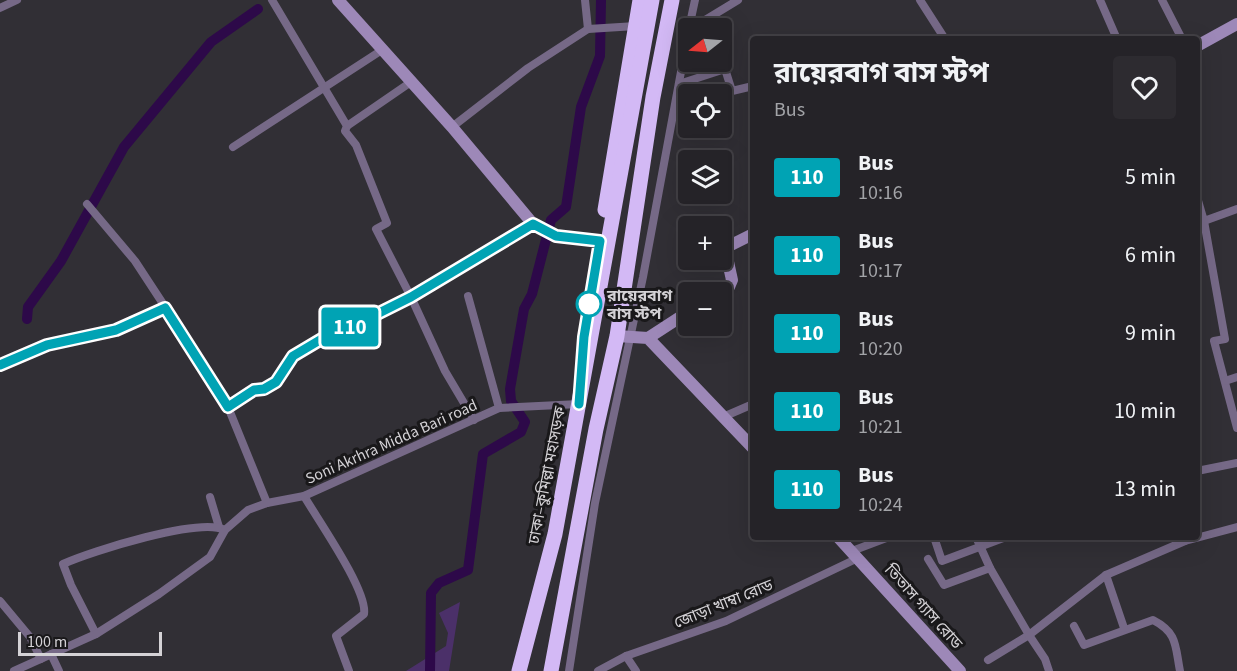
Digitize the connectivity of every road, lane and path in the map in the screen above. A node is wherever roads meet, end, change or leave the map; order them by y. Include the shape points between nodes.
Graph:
1 (17, 0) edge
2 (272, 0) edge
3 (338, 0) edge
4 (585, 0) edge
5 (640, 0) edge
6 (652, 0) edge
7 (672, 0) edge
8 (695, 0) edge
9 (738, 0) edge
10 (920, 0) edge
11 (1100, 0) edge
12 (1162, 0) edge
13 (0, 8) edge
14 (692, 18) edge
15 (708, 18) edge
16 (1237, 24) edge
17 (628, 26) junction
18 (588, 29) junction
19 (943, 36) edge
20 (1116, 36) edge
21 (1180, 36) edge
22 (1200, 44) edge
23 (382, 50) junction
24 (681, 72) edge
25 (411, 81) junction
26 (679, 84) joint
27 (730, 84) edge
28 (325, 87) junction
29 (750, 87) edge
30 (678, 89) edge
31 (732, 91) edge
32 (347, 126) junction
33 (452, 126) junction
34 (233, 147) dead end
35 (91, 207) dead end
36 (1200, 207) edge
37 (1237, 209) edge
38 (1204, 221) junction
39 (533, 225) junction
40 (750, 236) edge
41 (600, 241) junction
42 (731, 282) edge
43 (468, 296) dead end
44 (411, 297) junction
45 (165, 308) junction
46 (678, 318) edge
47 (624, 337) junction
48 (648, 338) junction
49 (0, 365) edge
50 (1237, 377) edge
51 (1225, 381) junction
52 (579, 404) junction
53 (750, 405) edge
54 (228, 407) junction
55 (500, 408) junction
56 (723, 417) junction
57 (474, 420) junction
58 (1237, 428) edge
59 (750, 445) edge
60 (1237, 463) edge
61 (1200, 470) edge
62 (304, 496) junction
63 (210, 497) dead end
64 (267, 503) junction
65 (1237, 527) edge
66 (222, 528) junction
67 (1200, 535) edge
68 (841, 540) edge
69 (883, 540) edge
70 (935, 540) edge
71 (977, 540) edge
72 (997, 540) edge
73 (1182, 540) edge
74 (980, 546) junction
75 (855, 555) junction
76 (928, 559) dead end
77 (990, 568) junction
78 (1106, 575) junction
79 (0, 601) edge
80 (1074, 626) dead end
81 (1124, 628) junction
82 (96, 634) junction
83 (1029, 635) junction
84 (51, 654) junction
85 (626, 656) junction
86 (41, 659) junction
87 (988, 660) dead end
88 (956, 670) edge
89 (14, 671) edge
90 (59, 671) edge
91 (349, 671) edge
92 (519, 671) edge
93 (551, 671) edge
94 (569, 671) edge
95 (598, 671) edge
96 (636, 671) edge
97 (1049, 671) edge
98 (1180, 671) edge

1 - 13 street
2 - 28 street
3 - 23 street
4 - 18 street
5 - 17 highway
6 - 52 highway, ঢাকা–কুমিল্লা মহাসড়ক
7 - 47 highway via 651,108
8 - 14 street
9 - 15 street
10 - 19 street
11 - 20 street
12 - 21 street
16 - 22 street
17 - 18 street
17 - 41 highway
18 - 33 street via 528,68
23 - 25 street
23 - 28 street
24 - 26 street
25 - 32 street
25 - 33 street
26 - 27 street via 725,69
28 - 32 street
28 - 34 street
29 - 31 street
30 - 47 street
32 - 44 street via 345,131 356,145 387,223 376,229
33 - 39 street
35 - 45 street via 135,261
36 - 38 street
37 - 38 street
38 - 51 street via 1225,339 1214,341
39 - 41 street via 556,236
39 - 44 street
40 - 42 street via 725,248
41 - 52 highway via 584,337
43 - 55 street
44 - 54 street via 330,334 293,356 276,382 254,390
44 - 57 street via 445,371
45 - 49 street via 116,330 47,345
45 - 54 street
46 - 48 street
47 - 48 street
47 - 93 highway via 596,429
47 - 94 street
48 - 56 street
50 - 51 street
51 - 58 street
52 - 55 street, Soni Akrhra Midda Bari road
52 - 92 highway, ঢাকা–কুমিল্লা মহাসড়ক via 555,534
53 - 56 street
54 - 64 street
55 - 57 street, Soni Akrhra Midda Bari road
56 - 59 street
57 - 62 street, Soni Akrhra Midda Bari road
60 - 61 street
62 - 64 street, Soni Akrhra Midda Bari road
62 - 91 street via 366,607 364,615 336,636
63 - 66 street
64 - 66 street, Soni Akrhra Midda Bari road via 248,510
65 - 67 street
66 - 82 street, Soni Akrhra Midda Bari road via 210,557
66 - 82 street via 195,526 125,543 63,564
68 - 75 street, তিতাস গ্যাস রোড
69 - 75 street, জোড়া খাম্বা রোড
70 - 74 street via 942,561
71 - 74 street
72 - 74 street
73 - 78 street
74 - 77 street
75 - 85 street, জোড়া খাম্বা রোড via 726,621
75 - 88 street, তিতাস গ্যাস রোড
76 - 77 street via 944,585
77 - 83 street
78 - 81 street
78 - 83 street
79 - 86 street via 30,637
80 - 81 street via 1084,645
81 - 98 street via 1153,620 1165,626 1174,636
82 - 84 street, Soni Akrhra Midda Bari road
83 - 87 street
83 - 97 street
84 - 86 street, Soni Akrhra Midda Bari road
84 - 90 street
85 - 95 street, জোড়া খাম্বা রোড
85 - 96 street
86 - 89 street, Soni Akrhra Midda Bari road

